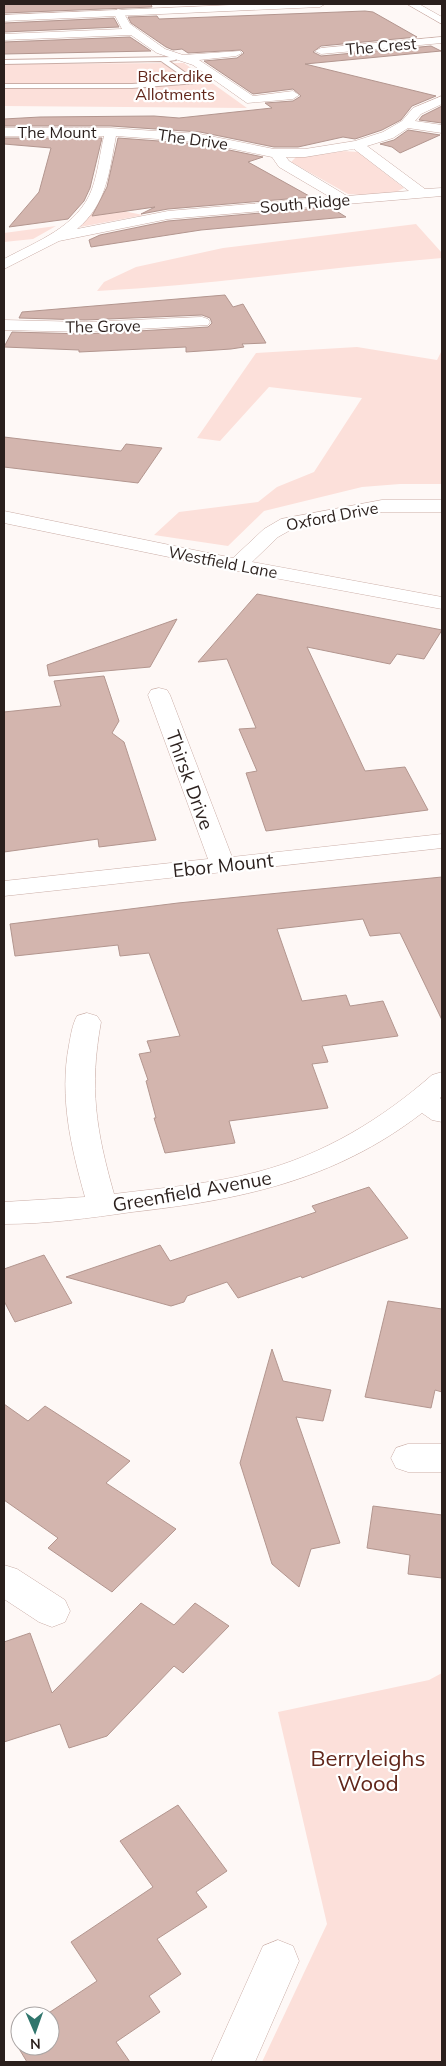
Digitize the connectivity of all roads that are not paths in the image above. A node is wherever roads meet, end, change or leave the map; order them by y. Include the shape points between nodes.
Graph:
1 (320, 4) edge
2 (412, 4) edge
3 (238, 6) edge
4 (118, 12) junction
5 (4, 18) edge
6 (442, 21) edge
7 (132, 32) junction
8 (4, 38) edge
9 (442, 40) edge
10 (321, 51) dead end
11 (236, 53) dead end
12 (183, 58) junction
13 (164, 61) junction
14 (4, 62) edge
15 (4, 86) edge
16 (293, 95) dead end
17 (442, 100) edge
18 (406, 124) junction
19 (442, 128) edge
20 (4, 132) edge
21 (111, 132) junction
22 (357, 145) junction
23 (278, 154) junction
24 (442, 192) edge
25 (421, 193) junction
26 (96, 196) junction
27 (343, 199) junction
28 (111, 204) dead end
29 (125, 209) dead end
30 (168, 215) junction
31 (54, 238) junction
32 (4, 249) edge
33 (24, 253) junction
34 (4, 265) edge
35 (202, 322) dead end
36 (4, 325) edge
37 (442, 506) edge
38 (4, 516) edge
39 (237, 565) junction
40 (442, 603) edge
41 (159, 695) dead end
42 (442, 842) edge
43 (222, 864) junction
44 (4, 889) edge
45 (87, 1022) dead end
46 (436, 1098) edge
47 (103, 1206) junction
48 (4, 1213) edge
49 (408, 1458) dead end
50 (442, 1458) edge
51 (4, 1581) edge
52 (52, 1611) dead end
53 (278, 1961) dead end
54 (233, 2062) edge

1 - 3 street
2 - 6 street
3 - 4 street
4 - 5 street
4 - 7 street
7 - 8 street
7 - 12 street via 161,51
9 - 10 street, The Crest
11 - 12 street
12 - 13 lane
12 - 16 street via 197,63 251,100
13 - 14 lane
13 - 15 lane via 195,82 132,86
17 - 18 street, The Drive via 417,111
18 - 19 street
18 - 22 street, The Drive via 388,135
20 - 21 street, The Mount
21 - 23 street, The Drive via 200,138
21 - 26 street
22 - 23 street, The Drive via 305,154
22 - 25 street
23 - 27 street via 284,164
24 - 25 street, South Ridge
25 - 27 street, South Ridge
26 - 28 street
26 - 31 street via 75,223
27 - 30 street, South Ridge
29 - 30 street, South Ridge
30 - 31 street, South Ridge
31 - 33 street
32 - 33 street
33 - 34 street
35 - 36 street, The Grove via 95,327
37 - 39 street, Oxford Drive via 382,506 288,523 271,533
38 - 39 street, Westfield Lane
39 - 40 street, Westfield Lane
41 - 43 street, Thirsk Drive
42 - 43 street, Ebor Mount
43 - 44 street, Ebor Mount
45 - 47 street via 78,1082 80,1113
46 - 47 street, Greenfield Avenue via 305,1168 259,1182
47 - 48 street, Greenfield Avenue
49 - 50 street
51 - 52 street
53 - 54 street

